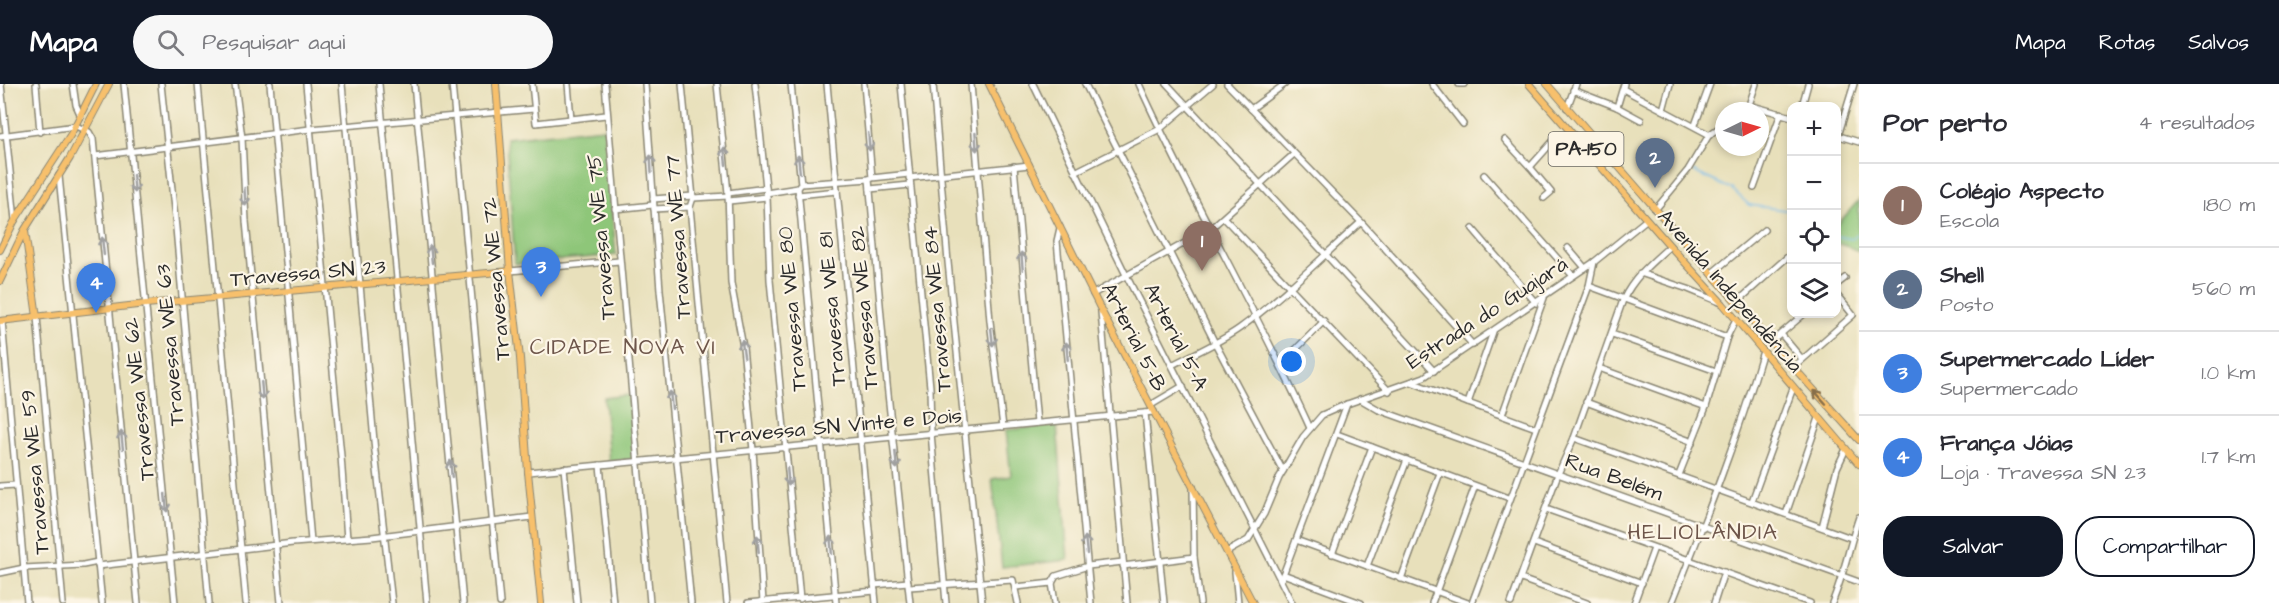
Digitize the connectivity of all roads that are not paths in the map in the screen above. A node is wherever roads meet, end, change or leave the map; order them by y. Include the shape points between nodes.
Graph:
1 (1, 84) edge
2 (36, 84) edge
3 (73, 84) edge
4 (96, 84) edge
5 (109, 84) edge
6 (124, 84) edge
7 (161, 84) edge
8 (198, 84) edge
9 (235, 84) edge
10 (270, 84) edge
11 (306, 84) edge
12 (342, 84) edge
13 (379, 84) edge
14 (414, 84) edge
15 (452, 84) edge
16 (496, 84) edge
17 (532, 84) edge
18 (568, 84) edge
19 (605, 84) edge
20 (645, 84) edge
21 (682, 84) edge
22 (717, 84) edge
23 (754, 84) edge
24 (791, 84) edge
25 (827, 84) edge
26 (864, 84) edge
27 (901, 84) edge
28 (933, 84) edge
29 (971, 84) edge
30 (989, 84) edge
31 (1033, 84) edge
32 (1085, 84) edge
33 (1139, 84) edge
34 (1167, 84) edge
35 (1213, 84) edge
36 (1227, 84) edge
37 (1285, 84) edge
38 (1529, 84) edge
39 (1547, 84) edge
40 (1670, 84) edge
41 (1710, 84) edge
42 (1756, 84) edge
43 (1808, 84) edge
44 (1854, 84) edge
45 (1433, 85) edge
46 (1575, 87) edge
47 (1623, 87) edge
48 (1553, 92) junction
49 (1544, 101) junction
50 (1750, 102) edge
51 (1803, 102) edge
52 (1188, 107) junction
53 (1617, 107) junction
54 (1567, 108) junction
55 (534, 109) junction
56 (1251, 109) junction
57 (1663, 110) junction
58 (1769, 110) edge
59 (498, 112) junction
60 (1781, 113) junction
61 (606, 115) junction
62 (1787, 115) edge
63 (81, 116) junction
64 (455, 117) junction
65 (571, 119) junction
66 (418, 120) junction
67 (1641, 120) dead end
68 (383, 123) junction
69 (1841, 123) edge
70 (1464, 124) dead end
71 (1695, 125) junction
72 (76, 126) junction
73 (346, 126) junction
74 (310, 129) junction
75 (1160, 129) junction
76 (86, 130) junction
77 (1715, 131) edge
78 (40, 132) junction
79 (274, 134) junction
80 (1710, 135) junction
81 (3, 136) edge
82 (1574, 136) junction
83 (1841, 136) edge
84 (242, 138) junction
85 (1505, 140) dead end
86 (1859, 142) edge
87 (204, 143) junction
88 (168, 147) junction
89 (1119, 151) junction
90 (131, 152) junction
91 (1294, 154) junction
92 (95, 156) junction
93 (1029, 165) junction
94 (1014, 166) junction
95 (1530, 167) junction
96 (978, 170) junction
97 (1075, 172) junction
98 (942, 174) junction
99 (1484, 175) dead end
100 (59, 176) junction
101 (871, 178) junction
102 (910, 179) junction
103 (837, 181) junction
104 (1261, 184) junction
105 (1754, 188) dead end
106 (799, 189) junction
107 (870, 189) junction
108 (837, 191) junction
109 (766, 193) junction
110 (728, 196) junction
111 (693, 197) junction
112 (1544, 198) dead end
113 (653, 204) junction
114 (690, 207) junction
115 (615, 208) junction
116 (1655, 210) junction
117 (1224, 218) junction
118 (15, 220) junction
119 (1646, 220) junction
120 (1361, 222) junction
121 (1060, 228) junction
122 (1210, 229) junction
123 (1473, 229) dead end
124 (1764, 230) dead end
125 (24, 231) junction
126 (1670, 246) junction
127 (1568, 248) dead end
128 (0, 250) edge
129 (1170, 253) junction
130 (1326, 253) junction
131 (1787, 257) edge
132 (620, 261) junction
133 (1594, 262) junction
134 (1585, 268) junction
135 (510, 271) junction
136 (470, 273) junction
137 (1640, 273) junction
138 (1712, 273) junction
139 (1126, 275) junction
140 (1574, 276) junction
141 (434, 278) junction
142 (1845, 278) dead end
143 (0, 281) edge
144 (1841, 281) edge
145 (398, 282) junction
146 (360, 285) junction
147 (1589, 286) junction
148 (1291, 287) junction
149 (325, 288) junction
150 (289, 292) junction
151 (1093, 294) junction
152 (253, 295) junction
153 (1544, 297) junction
154 (218, 298) junction
155 (1623, 300) junction
156 (1841, 300) edge
157 (182, 302) junction
158 (1737, 302) junction
159 (1536, 303) junction
160 (146, 304) junction
161 (1723, 304) junction
162 (109, 309) junction
163 (1101, 310) junction
164 (74, 313) junction
165 (1256, 316) junction
166 (38, 317) junction
167 (1799, 318) edge
168 (1736, 319) junction
169 (1, 321) edge
170 (1324, 321) junction
171 (1758, 325) junction
172 (1494, 331) junction
173 (1612, 334) junction
174 (1749, 334) junction
175 (1781, 334) junction
176 (1727, 337) junction
177 (1771, 342) junction
178 (1215, 343) junction
179 (1473, 345) junction
180 (1762, 351) junction
181 (1802, 359) junction
182 (1281, 364) junction
183 (1172, 365) junction
184 (1794, 367) junction
185 (1599, 368) junction
186 (1434, 370) junction
187 (1716, 371) junction
188 (1411, 382) junction
189 (1183, 386) junction
190 (1793, 388) junction
191 (1389, 391) junction
192 (1360, 399) junction
193 (1587, 402) junction
194 (1468, 403) junction
195 (1347, 404) junction
196 (1706, 407) junction
197 (1152, 408) junction
198 (1145, 412) junction
199 (1502, 415) junction
200 (1109, 416) junction
201 (1819, 418) junction
202 (1073, 419) junction
203 (1037, 423) junction
204 (1003, 427) junction
205 (1310, 428) junction
206 (1536, 428) junction
207 (965, 431) junction
208 (931, 433) junction
209 (1337, 434) junction
210 (894, 436) junction
211 (1574, 438) junction
212 (861, 439) junction
213 (1859, 440) edge
214 (820, 442) junction
215 (1693, 442) junction
216 (785, 446) junction
217 (1372, 447) junction
218 (1846, 449) junction
219 (753, 450) junction
220 (713, 454) junction
221 (677, 458) junction
222 (1407, 460) junction
223 (1523, 461) junction
224 (637, 462) junction
225 (1859, 464) edge
226 (600, 465) junction
227 (564, 468) junction
228 (1283, 471) junction
229 (528, 472) junction
230 (1440, 473) junction
231 (1558, 474) junction
232 (1679, 475) junction
233 (16, 485) junction
234 (0, 486) edge
235 (1193, 486) junction
236 (1475, 486) junction
237 (1716, 488) junction
238 (1509, 498) junction
239 (1752, 501) junction
240 (1546, 508) junction
241 (1786, 514) junction
242 (532, 517) junction
243 (1859, 517) edge
244 (492, 523) junction
245 (1702, 526) junction
246 (456, 528) junction
247 (1822, 528) junction
248 (1256, 529) junction
249 (421, 531) junction
250 (385, 536) junction
251 (347, 538) junction
252 (1851, 538) junction
253 (1296, 540) junction
254 (311, 542) junction
255 (1534, 543) junction
256 (276, 545) junction
257 (1654, 548) junction
258 (241, 550) junction
259 (1227, 552) junction
260 (206, 554) junction
261 (1332, 554) junction
262 (172, 556) junction
263 (1194, 557) junction
264 (1689, 558) junction
265 (1160, 561) junction
266 (134, 562) junction
267 (98, 564) junction
268 (1123, 564) junction
269 (59, 565) junction
270 (1088, 566) junction
271 (1367, 566) junction
272 (24, 568) junction
273 (1235, 568) junction
274 (1724, 572) junction
275 (0, 573) edge
276 (1844, 575) junction
277 (1282, 577) junction
278 (1401, 579) junction
279 (1521, 579) junction
280 (980, 582) junction
281 (1859, 582) edge
282 (1053, 583) junction
283 (1642, 583) junction
284 (908, 584) junction
285 (945, 584) junction
286 (1016, 586) junction
287 (874, 588) junction
288 (1436, 592) junction
289 (800, 599) junction
290 (836, 600) edge
291 (763, 602) edge
292 (770, 602) edge
293 (27, 603) edge
294 (63, 603) edge
295 (102, 603) edge
296 (138, 603) edge
297 (175, 603) edge
298 (209, 603) edge
299 (246, 603) edge
300 (281, 603) edge
301 (392, 603) edge
302 (427, 603) edge
303 (463, 603) edge
304 (500, 603) edge
305 (541, 603) edge
306 (577, 603) edge
307 (614, 603) edge
308 (650, 603) edge
309 (691, 603) edge
310 (727, 603) edge
311 (748, 603) edge
312 (876, 603) edge
313 (910, 603) edge
314 (946, 603) edge
315 (982, 603) edge
316 (1018, 603) edge
317 (1054, 603) edge
318 (1091, 603) edge
319 (1127, 603) edge
320 (1164, 603) edge
321 (1200, 603) edge
322 (1238, 603) edge
323 (1253, 603) edge
324 (1292, 603) edge
325 (1361, 603) edge
326 (1432, 603) edge
327 (1469, 603) edge
328 (1511, 603) edge
329 (1587, 603) edge
330 (1634, 603) edge
331 (1672, 603) edge
332 (1714, 603) edge
333 (1810, 603) edge
334 (1832, 603) edge

1 - 81 street
2 - 78 street
3 - 63 street
4 - 63 main road
5 - 76 main road
6 - 90 street, Travessa WE 62
7 - 88 street, Travessa WE 63
8 - 87 street
9 - 84 street
10 - 79 street
11 - 74 street
12 - 73 street
13 - 68 street
14 - 66 street
15 - 64 street
16 - 59 main road, Travessa WE 72
17 - 55 street
18 - 65 street
19 - 61 street, Travessa WE 75
113 -> 20 street
21 - 111 street, Travessa WE 77
110 -> 22 street
23 - 109 street
106 -> 24 street, Travessa WE 80
25 - 103 street, Travessa WE 81
26 -> 101 street, Travessa WE 82
27 - 102 street
28 - 98 street, Travessa WE 84
29 -> 96 street
30 - 93 main road, Arterial 5-B
31 - 97 street, Arterial 5-A
32 - 89 street
33 - 75 street
34 - 52 street
35 - 52 street
36 - 56 street
37 - 56 street
38 - 49 main road, Avenida Independência / PA-150
39 - 48 main road, Avenida Independência / PA-150
40 - 57 street
41 - 71 street
42 - 50 street
43 - 51 street
44 - 69 street
45 - 70 street
46 - 53 street
46 - 54 street
47 - 53 street
47 - 57 street
48 - 49 main road
48 - 54 main road, Avenida Independência / PA-150
49 - 82 main road, Avenida Independência / PA-150
52 - 75 street
52 - 104 street
53 - 67 street
54 - 116 main road, Avenida Independência / PA-150
55 - 59 street
55 - 65 street via 535,121
56 - 91 street
57 - 71 street
58 - 60 street
59 - 64 street
59 - 135 main road, Travessa WE 72
60 - 62 street
60 - 105 street
61 - 65 street
61 - 115 street, Travessa WE 75
63 - 72 main road
64 - 66 street
64 - 136 street
66 - 68 street
141 -> 66 street
68 - 73 street
68 - 145 street
71 - 80 street
72 - 76 street
72 - 78 street
72 - 118 main road
73 - 74 street
73 - 146 street
74 - 79 street
74 - 149 street
75 - 89 street
75 - 122 street
76 - 92 street via 93,139
76 - 100 main road
77 - 80 street
78 - 81 street
79 - 84 street
79 - 150 street
80 - 116 street
81 - 118 street
82 - 95 street via 1555,138
82 - 119 main road, Avenida Independência / PA-150
83 - 86 street
84 - 87 street
84 -> 152 street
85 - 95 street
87 - 88 street
87 - 154 street
88 - 90 street
88 - 157 street, Travessa WE 63
89 - 97 street
89 - 129 street
90 - 92 street
90 -> 160 street, Travessa WE 62
91 - 104 street
91 - 120 street
162 -> 92 street
93 - 94 street
93 - 121 main road, Arterial 5-B
94 - 96 street
203 -> 94 street
95 - 112 street via 1551,192
96 - 98 street
96 -> 204 street
97 - 139 street, Arterial 5-A
98 - 102 street
98 - 207 street, Travessa WE 84
99 - 140 street
100 - 125 main road
100 - 164 street
101 - 102 street
101 - 103 street
101 - 107 street, Travessa WE 82
102 - 107 street
102 - 208 street
103 - 106 street
103 - 108 street, Travessa WE 81
104 - 117 street
104 - 130 street
106 - 108 street
106 - 109 street
106 - 214 street, Travessa WE 80
107 - 210 street, Travessa WE 82
108 - 212 street, Travessa WE 81
109 - 110 street
109 - 216 street
110 - 111 street
219 -> 110 street via 744,358 731,283
111 - 113 street
111 - 114 street, Travessa WE 77
113 - 114 street
113 - 115 street
221 -> 113 street
114 - 220 street, Travessa WE 77
115 - 132 street, Travessa WE 75
116 - 138 main road, Avenida Independência / PA-150
117 - 122 street
117 - 148 street
118 - 128 main road
119 - 126 main road, Avenida Independência / PA-150
119 - 133 street, Estrada do Guajará
120 - 130 street
120 - 179 street
121 - 151 main road, Arterial 5-B
202 -> 121 street via 1058,246
122 - 129 street
122 - 165 street
123 - 159 street
124 - 138 street
125 - 143 main road
125 - 166 main road, Travessa WE 59
126 - 137 street
126 - 161 main road, Avenida Independência / PA-150
127 - 134 street
129 - 139 street
129 - 178 street
130 - 148 street
130 - 186 street
131 - 158 street
132 - 135 street, Travessa SN 23
132 - 224 street, Travessa WE 75
133 - 134 street, Estrada do Guajará
133 - 147 street
134 - 140 street, Estrada do Guajará
135 - 136 main road, Travessa SN 23
135 - 229 main road, Travessa WE 72
136 - 141 main road, Travessa SN 23
136 - 244 street
137 - 155 street
137 - 161 street
138 - 158 main road, Avenida Independência / PA-150
139 - 151 street
139 - 183 street, Arterial 5-A
140 - 153 street, Estrada do Guajará
141 - 145 main road, Travessa SN 23
246 -> 141 street
142 - 144 street
145 - 146 main road, Travessa SN 23
145 - 249 street
146 - 149 main road, Travessa SN 23
146 - 250 street
147 - 155 street
147 - 206 street
148 - 165 street
148 - 170 street
149 - 150 main road, Travessa SN 23
149 - 251 street
150 - 152 main road, Travessa SN 23
150 - 254 street
151 - 163 main road, Arterial 5-B
152 - 154 main road, Travessa SN 23
152 -> 256 street
153 - 159 street, Estrada do Guajará
153 - 199 street
154 - 157 main road, Travessa SN 23
154 - 258 street
155 - 173 street
155 - 176 street
156 - 181 street via 1853,315
157 - 160 main road, Travessa SN 23
157 - 260 street, Travessa WE 63
158 - 171 main road, Avenida Independência / PA-150
159 - 172 street, Estrada do Guajará
160 - 162 main road, Travessa SN 23
160 -> 262 street, Travessa WE 62
161 - 168 main road, Avenida Independência / PA-150
162 - 164 main road, Travessa SN 23
266 -> 162 street
163 - 197 main road, Arterial 5-B
163 - 200 street
164 - 166 main road, Travessa SN 23
164 - 267 street
165 - 178 street
165 - 182 street
166 - 169 main road, Travessa SN 23
166 - 269 street, Travessa WE 59
167 - 175 street
168 - 174 main road, Avenida Independência / PA-150
168 - 176 street
169 - 233 street
170 - 182 street
170 - 191 street
171 - 174 main road via 1756,334
171 - 177 main road, Avenida Independência / PA-150
172 - 179 street, Estrada do Guajará
172 - 194 street
173 - 185 street
173 - 187 street
174 - 180 main road, Avenida Independência / PA-150
175 - 177 street
175 - 181 street
176 - 187 street
177 - 184 main road, Avenida Independência / PA-150
178 - 183 street
178 - 228 street
179 - 186 street, Estrada do Guajará
180 - 190 main road, Avenida Independência / PA-150
180 - 237 street
181 - 184 street
182 - 205 street
183 - 189 street, Arterial 5-A
213 -> 184 main road, Avenida Independência / PA-150
185 - 193 street
185 - 196 street
186 - 188 street, Estrada do Guajará
187 - 196 street
188 - 191 street, Estrada do Guajará
188 - 194 street
189 - 197 street
189 - 248 street, Arterial 5-A
190 - 201 main road, Avenida Independência / PA-150
190 - 239 street
191 - 192 street, Estrada do Guajará
192 - 195 street, Estrada do Guajará
192 - 223 street, Rua Belém via 1379,410
193 - 211 street
193 - 215 street
194 - 199 street
195 - 205 street, Estrada do Guajará via 1322,415
195 - 209 street
196 - 215 street
197 - 198 street, Travessa SN Vinte e Dois
197 - 235 main road, Arterial 5-B
198 - 200 street, Travessa SN Vinte e Dois
198 - 265 street
199 - 206 street
200 - 202 street, Travessa SN Vinte e Dois
200 - 268 street
201 - 218 main road, Avenida Independência / PA-150
201 - 241 street
202 - 203 street, Travessa SN Vinte e Dois
270 -> 202 street
203 - 204 street, Travessa SN Vinte e Dois
204 - 207 street, Travessa SN Vinte e Dois
205 - 228 street, Estrada do Guajará
206 - 223 street
207 - 208 street, Travessa SN Vinte e Dois
207 - 280 street, Travessa WE 84
208 - 210 street, Travessa SN Vinte e Dois
208 - 285 street
209 - 217 street
209 - 253 street
210 - 212 street, Travessa SN Vinte e Dois
210 -> 284 street, Travessa WE 82
211 - 231 street
211 - 232 street
212 - 214 street, Travessa SN Vinte e Dois
212 - 287 street, Travessa WE 81
214 - 216 street, Travessa SN Vinte e Dois
290 -> 214 street, Travessa WE 80
215 - 232 street
216 - 219 street, Travessa SN Vinte e Dois
216 -> 289 street
217 - 222 street
217 - 261 street
218 - 225 main road, Avenida Independência / PA-150
218 - 247 street via 1837,468
219 - 220 street, Travessa SN Vinte e Dois
291 -> 219 street
220 - 221 street, Travessa SN Vinte e Dois
220 - 310 street, Travessa WE 77
221 - 224 street, Travessa SN Vinte e Dois
221 - 309 street
222 - 230 street
222 - 271 street
223 - 231 street, Rua Belém
223 - 238 street
224 - 226 street, Travessa SN Vinte e Dois
224 - 308 street, Travessa WE 75
226 - 227 street, Travessa SN Vinte e Dois
226 - 307 street
227 - 229 street, Travessa SN Vinte e Dois
227 - 306 street
228 - 248 street, Estrada do Guajará
229 - 242 main road
230 - 236 street
230 - 278 street
231 - 240 street
231 - 245 street, Rua Belém
232 - 237 street
233 - 234 street
233 - 272 street
235 - 259 main road, Arterial 5-B
235 - 263 street
236 - 238 street
236 - 288 street
237 - 239 street
237 - 245 street
238 - 327 street
239 - 241 street
240 - 255 street
240 - 257 street
241 - 247 street
242 - 244 street
242 - 305 main road
243 - 252 street
244 - 246 street
244 - 304 street
245 - 264 street
245 - 276 street, Rua Belém
246 - 249 street
246 - 303 street
247 - 252 street
248 - 259 street via 1248,540
248 - 277 street, Arterial 5-A
249 - 250 street
249 - 302 street
250 - 251 street
250 - 301 street
251 - 254 street
252 - 276 street
253 - 261 street
253 - 277 street
254 - 256 street
255 - 279 street
255 - 283 street
256 - 258 street
256 - 300 street
257 - 264 street
257 - 283 street
258 - 260 street
258 - 299 street
259 - 273 main road, Arterial 5-B
260 - 262 street
260 - 298 street, Travessa WE 63
261 - 271 street
262 - 266 street
262 - 297 street, Travessa WE 62
263 - 265 street
263 - 321 street
264 - 274 street
264 - 331 street
265 - 268 street
265 - 320 street
266 - 267 street
266 - 296 street
267 - 269 street
267 - 295 street
268 - 270 street
268 - 319 street
269 - 272 street
269 - 294 street, Travessa WE 59
270 - 282 street via 1056,576
270 - 318 street
271 - 278 street
272 - 275 street
272 - 293 street
273 - 322 street
273 - 323 main road, Arterial 5-B
274 - 332 street
274 - 333 street
276 - 281 street, Rua Belém
276 - 334 street
277 - 324 street, Arterial 5-A
277 - 325 street
278 - 288 street
279 - 328 street
279 - 329 street
280 - 285 street
280 - 286 street via 1014,580
280 - 315 street, Travessa WE 84
282 - 286 street
282 - 317 street
283 - 330 street
284 - 285 street
284 - 287 street
284 - 313 street, Travessa WE 82
285 - 314 street
286 - 316 street
287 - 290 street
287 - 312 street, Travessa WE 81
288 - 326 street
288 - 327 street
289 - 290 street
289 - 292 street
291 - 292 street
291 - 311 street

